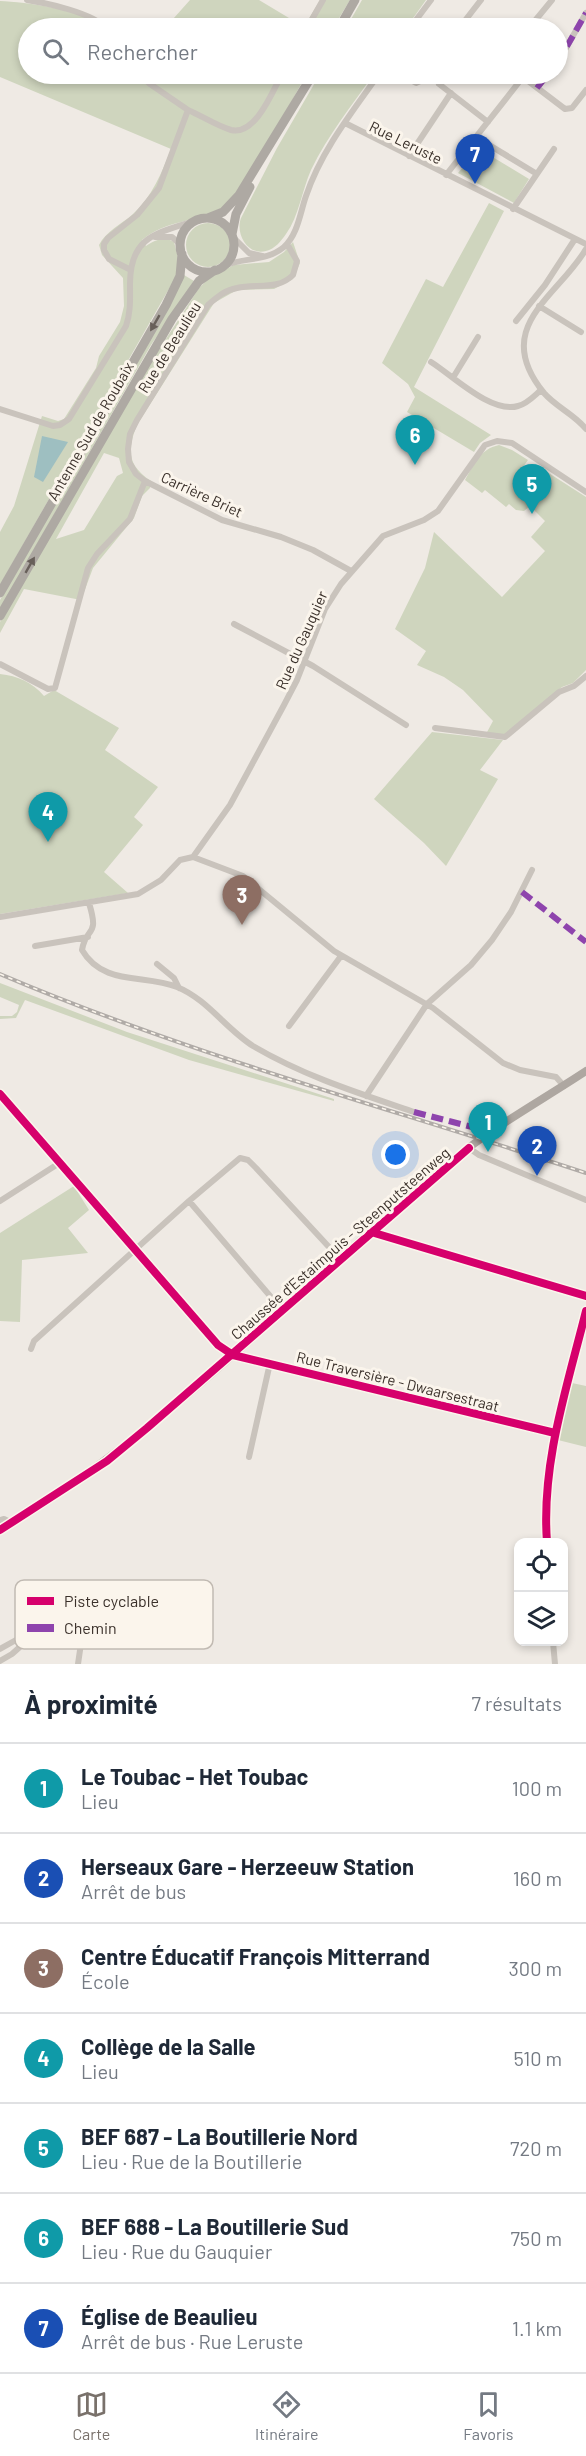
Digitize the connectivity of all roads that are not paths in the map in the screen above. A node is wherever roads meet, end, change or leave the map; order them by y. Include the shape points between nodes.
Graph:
1 (27, 0) edge
2 (323, 0) edge
3 (355, 0) edge
4 (431, 0) edge
5 (481, 0) edge
6 (552, 0) edge
7 (586, 13) edge
8 (91, 18) edge
9 (313, 18) edge
10 (345, 18) edge
11 (418, 18) edge
12 (467, 18) edge
13 (537, 18) edge
14 (568, 44) edge
15 (150, 84) edge
16 (277, 84) edge
17 (306, 84) edge
18 (372, 84) edge
19 (439, 84) dead end
20 (515, 84) edge
21 (532, 84) edge
22 (540, 84) edge
23 (537, 88) junction
24 (586, 90) edge
25 (451, 93) junction
26 (188, 110) junction
27 (288, 116) junction
28 (488, 122) junction
29 (345, 123) junction
30 (476, 137) junction
31 (554, 149) dead end
32 (409, 156) junction
33 (537, 174) junction
34 (446, 175) junction
35 (513, 209) junction
36 (208, 218) junction
37 (196, 220) junction
38 (233, 236) junction
39 (575, 239) junction
40 (146, 241) junction
41 (287, 244) junction
42 (586, 244) edge
43 (586, 249) edge
44 (181, 250) junction
45 (268, 255) junction
46 (220, 268) junction
47 (131, 270) junction
48 (539, 306) junction
49 (516, 321) dead end
50 (581, 332) dead end
51 (478, 337) dead end
52 (430, 362) dead end
53 (454, 376) junction
54 (541, 390) junction
55 (0, 410) edge
56 (586, 429) edge
57 (145, 481) junction
58 (586, 492) edge
59 (351, 571) junction
60 (0, 593) edge
61 (0, 616) edge
62 (234, 624) dead end
63 (305, 662) junction
64 (0, 664) edge
65 (586, 676) edge
66 (406, 725) dead end
67 (435, 728) dead end
68 (193, 857) junction
69 (532, 870) dead end
70 (89, 903) junction
71 (0, 917) edge
72 (88, 937) junction
73 (35, 945) dead end
74 (341, 956) junction
75 (157, 963) dead end
76 (179, 988) junction
77 (427, 1004) junction
78 (289, 1026) dead end
79 (586, 1071) edge
80 (564, 1086) junction
81 (0, 1094) edge
82 (366, 1096) junction
83 (414, 1112) dead end
84 (469, 1148) junction
85 (61, 1162) junction
86 (586, 1200) edge
87 (0, 1201) edge
88 (189, 1201) junction
89 (371, 1232) junction
90 (136, 1250) junction
91 (341, 1260) junction
92 (586, 1296) edge
93 (282, 1310) junction
94 (586, 1311) edge
95 (31, 1349) dead end
96 (233, 1355) junction
97 (270, 1364) junction
98 (555, 1433) junction
99 (249, 1457) dead end
100 (0, 1520) edge
101 (12, 1523) junction
102 (0, 1530) edge
103 (547, 1538) edge
104 (15, 1641) edge
105 (553, 1646) edge
106 (0, 1649) edge
107 (18, 1649) edge
108 (80, 1649) edge
109 (0, 1661) edge
110 (78, 1664) edge
111 (555, 1664) edge

1 - 8 street
2 - 9 street
3 - 10 highway
4 - 11 street
5 - 12 street
6 - 13 street
7 - 14 street
15 - 26 street
16 - 26 street via 262,112 242,129 230,130
17 - 27 highway
18 - 29 street
19 - 25 street
20 - 28 street
21 - 23 street
22 - 23 street
23 - 24 street via 569,110
25 - 28 street
25 - 32 street
26 - 47 street via 159,188 137,215 104,244 109,259
27 - 36 highway via 238,195 223,212
27 - 38 highway via 236,214
28 - 30 street
29 - 32 street, Rue Leruste
29 - 41 street via 311,182
30 - 33 street
30 - 34 street
31 - 33 street
32 - 34 street, Rue Leruste
33 - 35 street
34 - 35 street, Rue Leruste
35 - 39 street, Rue Leruste
36 - 37 highway
36 - 38 highway via 221,222
37 - 40 street via 160,231
37 - 44 highway via 185,230
38 - 45 street via 251,254
38 - 46 highway via 233,252
39 - 42 street, Rue Leruste
39 - 49 street
40 - 44 street via 163,235 174,238
40 - 47 street via 135,254
41 - 45 street
41 - 57 street, Rue de Beaulieu via 297,261 292,275 278,285 234,288 208,305 136,420 129,442 129,459 134,471
43 - 48 street
44 - 46 highway via 194,268 206,272
44 -> 60 highway, Antenne Sud de Roubaix via 180,276 166,305
45 - 46 street
61 -> 46 highway, Antenne Sud de Roubaix via 172,319 199,281
47 - 55 street via 126,326 69,419 53,426
48 - 50 street
48 - 54 street via 529,321 525,344 528,364
51 - 53 street
52 - 53 street
53 - 54 street via 485,399 504,406 521,405
54 - 56 street
57 - 59 street, Carrière Briet via 229,523 281,537
57 - 64 street, Carrière Briet via 130,519 88,568 55,688 48,689
58 - 59 street, Rue du Gauquier via 518,447 508,442 488,443 479,450 438,511 385,534
59 - 63 street, Rue du Gauquier via 329,602
62 - 63 street
63 - 66 street
63 - 68 street, Rue du Gauquier via 230,805
65 - 67 street via 559,692 508,736
68 - 70 street via 180,860 161,880 142,892
68 - 74 street via 243,876
69 - 77 street via 486,949
70 - 71 street
70 - 72 street via 95,921
72 - 73 street
72 - 76 street via 82,950 101,970
74 - 77 street
74 - 78 street
75 - 76 street
76 - 82 street via 251,1045 312,1077
77 - 80 street via 503,1063 556,1077
77 - 82 street
79 - 80 main road, Chaussée d'Estaimpuis - Steenputsteenweg
80 - 84 main road, Chaussée d'Estaimpuis - Steenputsteenweg
81 - 85 main road
82 - 83 street
84 - 86 street
84 - 89 main road, Chaussée d'Estaimpuis - Steenputsteenweg
85 - 87 street
85 - 90 main road
88 - 90 street
88 - 91 street via 233,1162 243,1158
88 - 93 street
89 - 91 main road, Chaussée d'Estaimpuis - Steenputsteenweg
89 - 92 street
90 - 95 street via 34,1341
90 - 96 main road via 218,1345
91 - 93 main road, Chaussée d'Estaimpuis - Steenputsteenweg
93 - 96 main road, Chaussée d'Estaimpuis - Steenputsteenweg
94 - 98 street
96 - 97 street, Rue Traversière - Dwaarsestraat
96 - 101 main road, Chaussée d'Estaimpuis - Steenputsteenweg via 107,1461
97 - 98 street, Rue Traversière - Dwaarsestraat
97 - 99 street
98 - 103 street via 548,1477
100 - 101 street
101 - 102 main road, Chaussée d'Estaimpuis - Steenputsteenweg
104 - 106 street
105 - 111 street
107 - 109 street
108 - 110 street

